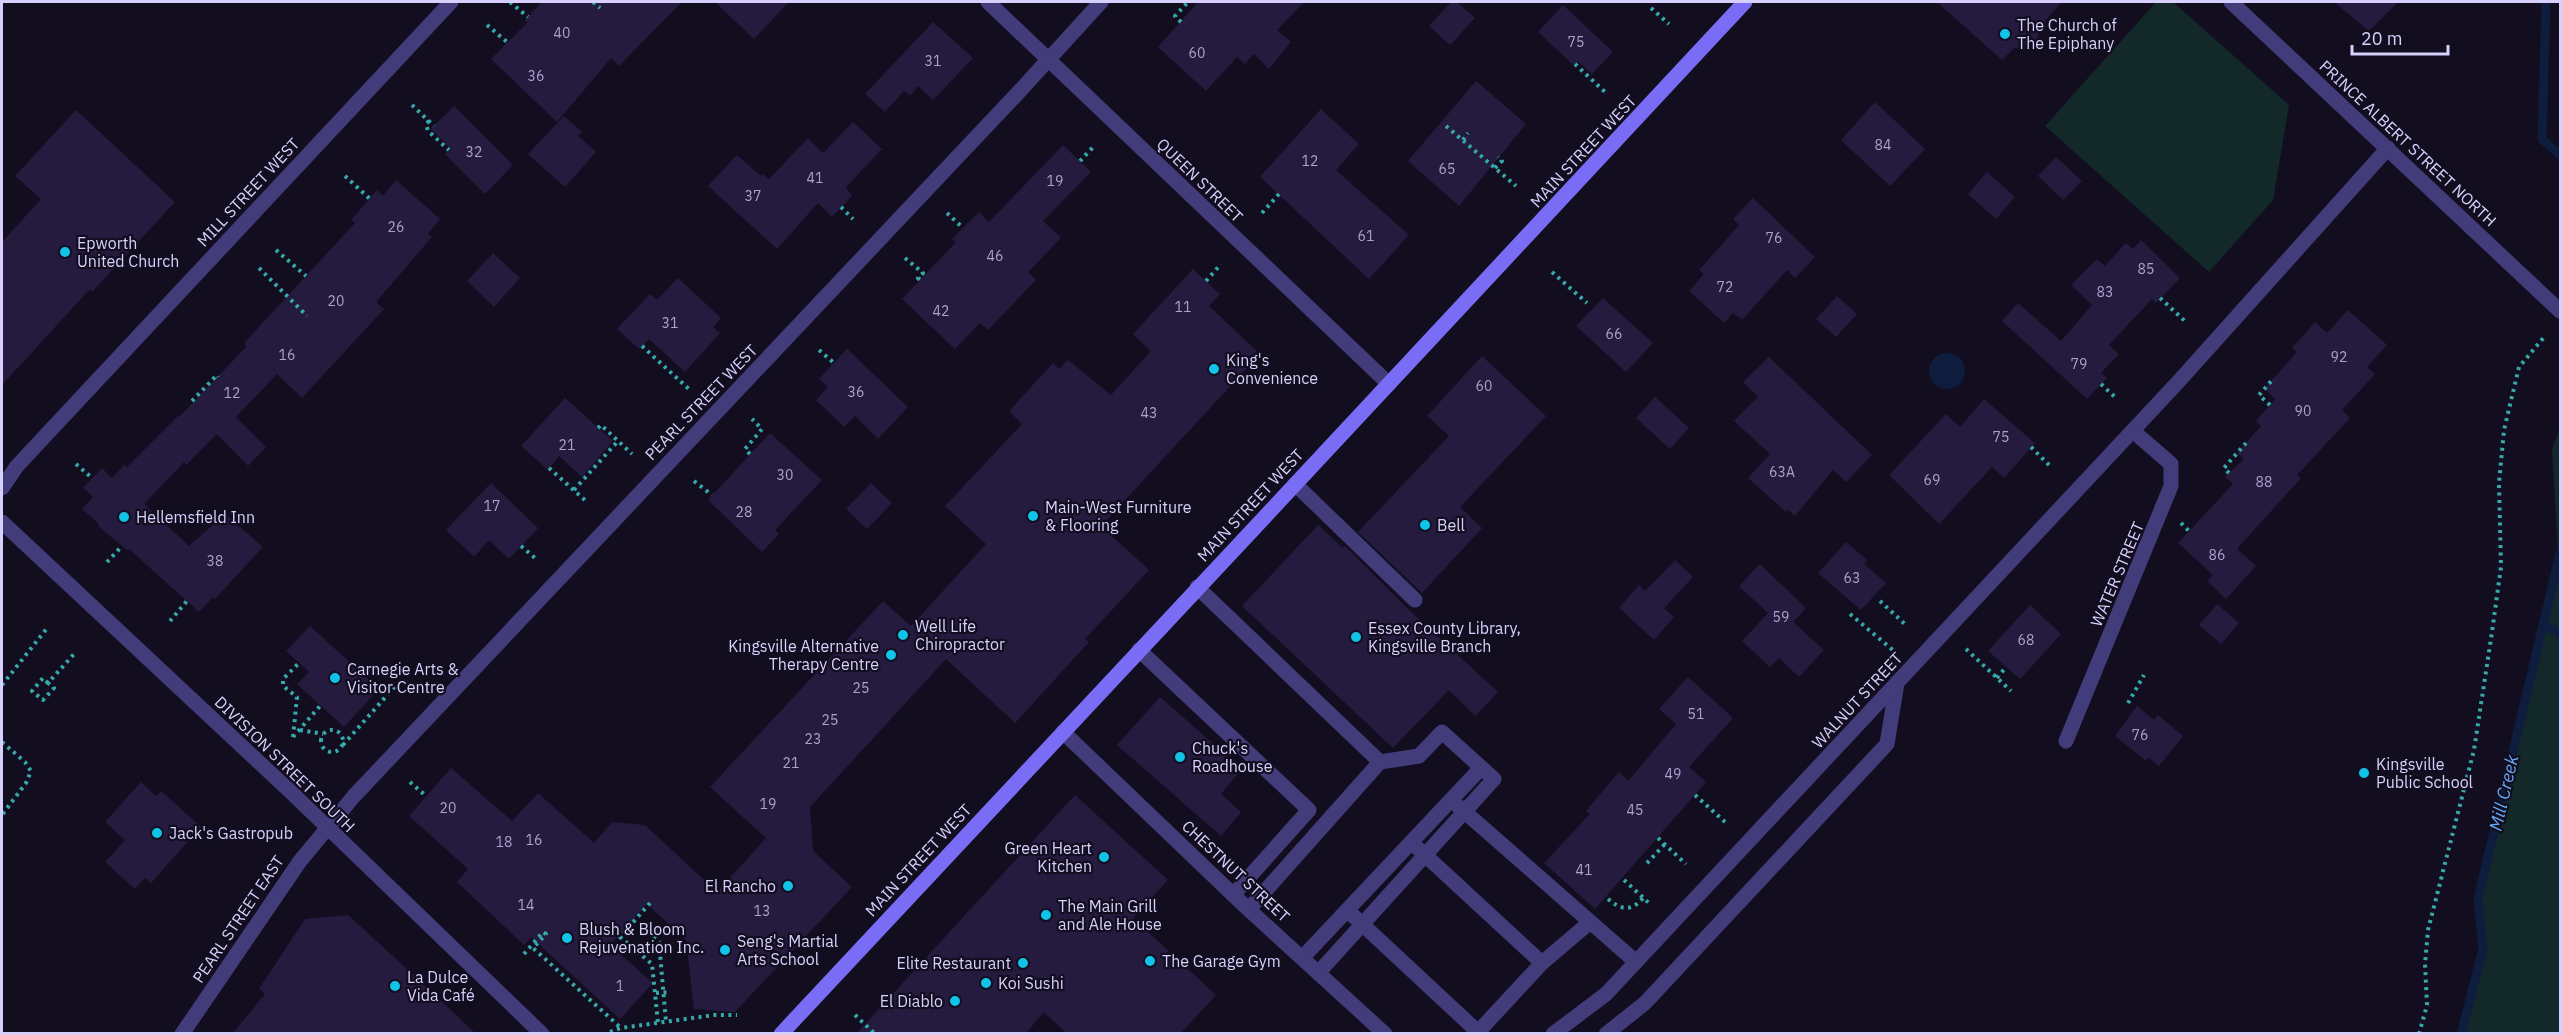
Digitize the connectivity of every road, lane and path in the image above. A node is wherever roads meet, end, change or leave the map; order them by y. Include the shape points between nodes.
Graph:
1 (451, 2) edge
2 (510, 2) edge
3 (593, 2) edge
4 (988, 2) edge
5 (1101, 2) edge
6 (1188, 2) edge
7 (1745, 2) edge
8 (2231, 2) edge
9 (600, 8) dead end
10 (1651, 8) dead end
11 (528, 17) dead end
12 (1181, 22) dead end
13 (1669, 24) dead end
14 (487, 25) dead end
15 (507, 42) dead end
16 (1049, 60) junction
17 (1575, 64) dead end
18 (1605, 92) dead end
19 (412, 105) dead end
20 (429, 121) junction
21 (434, 126) dead end
22 (1446, 126) dead end
23 (1468, 133) dead end
24 (1463, 140) junction
25 (1095, 145) dead end
26 (2388, 148) junction
27 (449, 150) dead end
28 (1498, 158) dead end
29 (1080, 161) dead end
30 (1495, 168) junction
31 (345, 176) dead end
32 (1516, 186) dead end
33 (1278, 194) dead end
34 (370, 199) dead end
35 (841, 207) dead end
36 (947, 213) dead end
37 (1262, 213) dead end
38 (853, 219) dead end
39 (963, 228) dead end
40 (276, 250) dead end
41 (905, 258) dead end
42 (1221, 264) dead end
43 (259, 268) dead end
44 (1552, 272) dead end
45 (306, 276) dead end
46 (920, 280) dead end
47 (1206, 281) dead end
48 (2160, 298) dead end
49 (1587, 303) dead end
50 (2560, 311) edge
51 (307, 316) dead end
52 (2186, 322) dead end
53 (2545, 336) dead end
54 (642, 346) dead end
55 (819, 350) dead end
56 (834, 363) dead end
57 (218, 377) dead end
58 (2274, 378) dead end
59 (1389, 384) junction
60 (2101, 384) dead end
61 (691, 391) dead end
62 (2116, 398) dead end
63 (192, 401) dead end
64 (2270, 405) dead end
65 (752, 419) dead end
66 (598, 428) dead end
67 (2133, 431) junction
68 (618, 441) junction
69 (2246, 443) dead end
70 (2031, 447) dead end
71 (632, 454) dead end
72 (750, 454) dead end
73 (76, 464) dead end
74 (549, 468) dead end
75 (2052, 468) dead end
76 (2229, 473) dead end
77 (92, 478) dead end
78 (694, 481) dead end
79 (1295, 484) junction
80 (2, 488) edge
81 (574, 490) junction
82 (712, 495) dead end
83 (587, 502) dead end
84 (2, 522) edge
85 (122, 546) dead end
86 (521, 546) dead end
87 (535, 558) dead end
88 (107, 562) dead end
89 (1197, 587) junction
90 (1415, 600) dead end
91 (1880, 601) dead end
92 (187, 602) dead end
93 (1850, 614) dead end
94 (170, 621) dead end
95 (1907, 626) dead end
96 (48, 627) dead end
97 (1139, 650) junction
98 (1966, 650) dead end
99 (75, 653) dead end
100 (299, 663) dead end
101 (1912, 667) junction
102 (2006, 667) dead end
103 (2144, 675) dead end
104 (1997, 678) junction
105 (48, 682) junction
106 (1897, 683) junction
107 (397, 684) dead end
108 (2, 685) edge
109 (2011, 691) dead end
110 (2128, 703) dead end
111 (320, 706) dead end
112 (299, 730) junction
113 (1063, 732) junction
114 (323, 734) junction
115 (2066, 741) dead end
116 (2, 742) edge
117 (343, 745) junction
118 (1380, 762) junction
119 (1481, 768) junction
120 (410, 782) dead end
121 (1695, 795) dead end
122 (426, 796) dead end
123 (1451, 800) junction
124 (1464, 812) junction
125 (2, 815) edge
126 (1725, 822) dead end
127 (326, 827) junction
128 (1658, 838) dead end
129 (1412, 843) junction
130 (1665, 844) junction
131 (1425, 855) junction
132 (1647, 863) dead end
133 (1686, 864) dead end
134 (1624, 880) dead end
135 (1233, 895) junction
136 (1643, 897) junction
137 (1608, 899) dead end
138 (650, 903) dead end
139 (1650, 904) dead end
140 (1249, 909) junction
141 (1348, 911) junction
142 (1589, 923) junction
143 (1362, 924) junction
144 (642, 927) dead end
145 (524, 954) dead end
146 (1303, 957) junction
147 (1542, 963) junction
148 (1636, 963) junction
149 (1319, 972) junction
150 (670, 992) dead end
151 (656, 993) junction
152 (855, 1015) dead end
153 (737, 1016) dead end
154 (666, 1022) junction
155 (658, 1023) junction
156 (621, 1028) junction
157 (610, 1032) dead end
158 (182, 1034) edge
159 (542, 1034) edge
160 (781, 1034) edge
161 (876, 1034) edge
162 (1385, 1034) edge
163 (1553, 1034) edge
164 (1606, 1034) edge
165 (2419, 1034) edge

1 - 80 street, MILL STREET WEST via 17,466
2 - 11 path
3 - 9 path
4 - 16 street, QUEEN STREET
5 - 16 street, PEARL STREET WEST
6 - 12 path via 1175,16
7 - 59 main road, MAIN STREET WEST
8 - 26 street, PRINCE ALBERT STREET NORTH
10 - 13 path
14 - 15 path
16 - 59 street, QUEEN STREET
16 - 127 street, PEARL STREET WEST
17 - 18 path
19 - 20 path
20 - 21 path
20 - 27 path via 428,131
22 - 24 path
23 - 24 path
24 - 30 path
25 - 29 path
26 - 50 street, PRINCE ALBERT STREET NORTH
26 - 67 street, WALNUT STREET
28 - 30 path via 1502,160
30 - 32 path
31 - 34 path
33 - 37 path
35 - 38 path
36 - 39 path
40 - 45 path
41 - 46 path via 923,273
42 - 47 path
43 - 51 path
44 - 49 path
48 - 52 path
53 - 165 path via 2519,367 2504,430 2499,483 2501,567 2492,632 2474,750 2428,930 2427,1005
54 - 61 path
55 - 56 path
57 - 63 path
58 - 64 path via 2259,394
59 - 79 main road, MAIN STREET WEST
60 - 62 path
65 - 72 path via 762,429 745,449
66 - 68 path via 601,425
67 - 101 street, WALNUT STREET
67 - 115 street, WATER STREET via 2171,464 2171,486
68 - 71 path
68 - 81 path
69 - 76 path via 2224,468
70 - 75 path
73 - 77 path
74 - 81 path
78 - 82 path
79 - 89 main road, MAIN STREET WEST
79 - 90 street
81 - 83 path
84 - 127 street, DIVISION STREET SOUTH
85 - 88 path
86 - 87 path
89 - 97 main road, MAIN STREET WEST
89 - 118 street
91 - 95 path
92 - 94 path
93 - 101 path
96 - 108 path
97 - 113 main road, MAIN STREET WEST
97 - 135 street via 1309,810
98 - 104 path
99 - 105 path
100 - 112 path via 284,679 283,686 297,697 293,737
101 - 106 street, WALNUT STREET
102 - 104 path
103 - 110 path
104 - 109 path
105 - 105 path via 54,688 43,700 32,691 43,678
106 - 148 street, WALNUT STREET
106 - 164 street via 1887,744 1645,1003
107 - 117 path
111 - 112 path
112 - 114 path
113 - 135 street, CHESTNUT STREET
113 - 160 main road, MAIN STREET WEST
114 - 117 path via 337,731
114 - 117 path via 321,741 326,751 334,752
116 - 125 path via 31,771
118 - 119 street via 1419,756 1442,732
118 - 140 street
119 - 123 street
119 - 124 street via 1494,779
120 - 122 path
121 - 126 path
123 - 124 street
123 - 129 street
124 - 131 street
124 - 142 street
127 - 158 street, PEARL STREET EAST
127 - 159 street, DIVISION STREET SOUTH
128 - 130 path
129 - 131 street
129 - 141 street
130 - 132 path
130 - 133 path
131 - 143 street
131 - 147 street
134 - 136 path
135 - 140 street, CHESTNUT STREET
136 - 137 path via 1624,908
136 - 139 path
138 - 151 path via 620,937 652,964
140 - 146 street, CHESTNUT STREET
141 - 143 street
141 - 146 street
142 - 147 street
142 - 148 street
143 - 147 street via 1478,1032
143 - 149 street
144 - 154 path via 659,942
145 - 156 path via 543,932 546,934 533,948
146 - 149 street, CHESTNUT STREET
148 - 163 street, WALNUT STREET via 1606,994
149 - 162 street, CHESTNUT STREET
150 - 151 path, bridge
151 - 155 path
152 - 161 path
153 - 154 path
154 - 155 path
155 - 156 path
156 - 157 path

